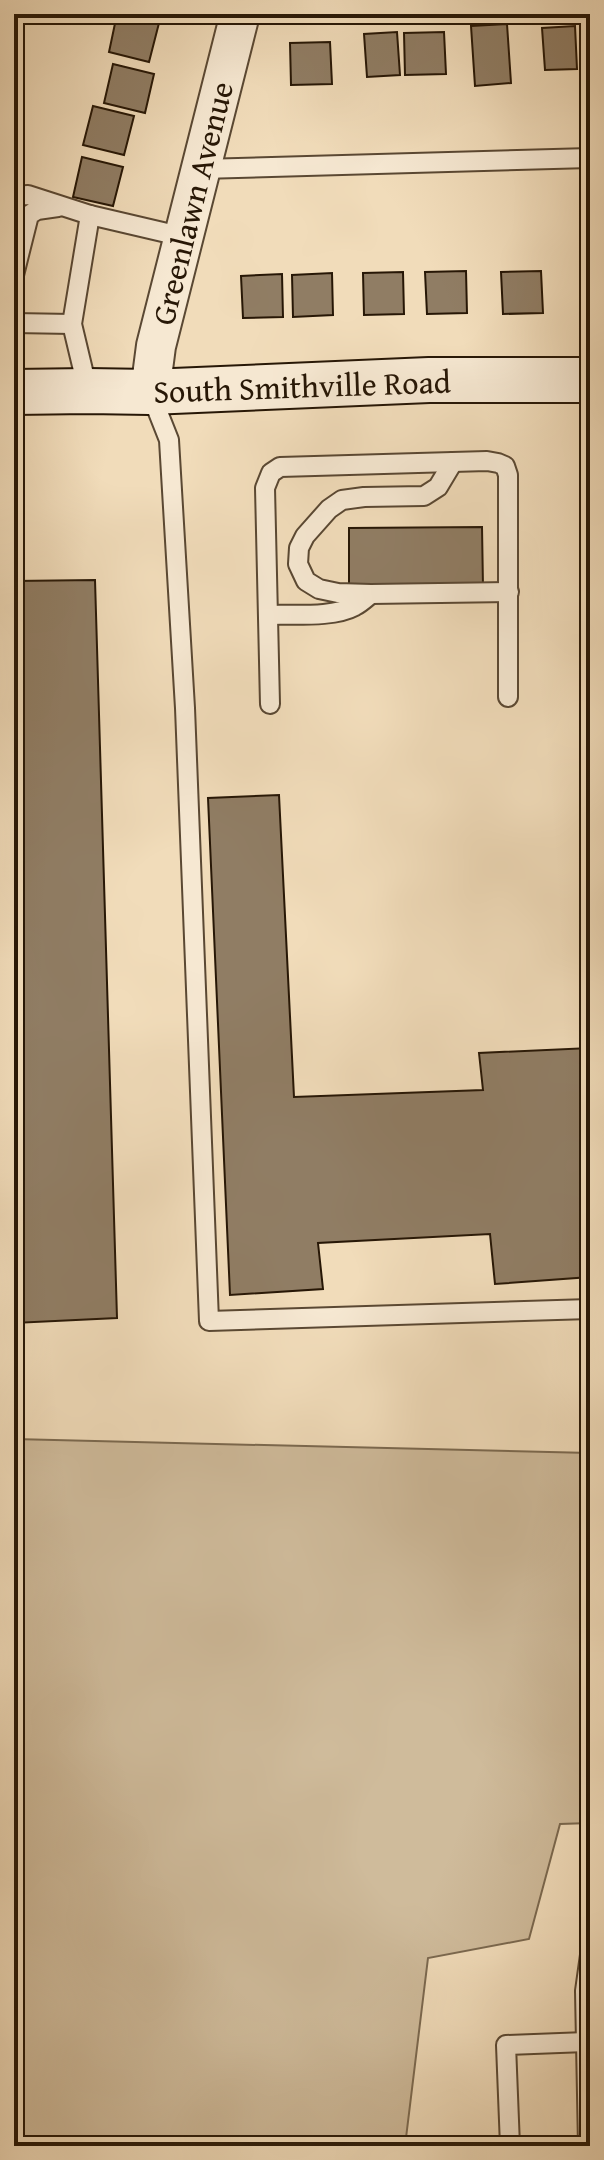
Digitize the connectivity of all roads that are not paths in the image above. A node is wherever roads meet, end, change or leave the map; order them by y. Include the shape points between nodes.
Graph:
1 (240, 14) edge
2 (590, 158) edge
3 (201, 169) junction
4 (14, 196) edge
5 (60, 207) junction
6 (90, 215) junction
7 (184, 237) junction
8 (14, 275) edge
9 (14, 323) edge
10 (72, 324) junction
11 (590, 380) edge
12 (88, 391) junction
13 (14, 392) edge
14 (150, 392) junction
15 (453, 462) junction
16 (509, 592) junction
17 (371, 594) junction
18 (268, 615) junction
19 (508, 697) dead end
20 (270, 704) dead end
21 (590, 1309) edge
22 (590, 1955) edge
23 (586, 2042) junction
24 (510, 2146) edge
25 (588, 2146) edge

1 - 3 street, Greenlawn Avenue
2 - 3 lane
3 - 7 street, Greenlawn Avenue
4 - 5 lane via 28,195
5 - 6 lane
5 - 8 lane via 29,215
6 - 7 lane
6 - 10 lane
7 - 14 street, Greenlawn Avenue
9 - 10 lane
10 - 12 lane
11 - 14 main road, South Smithville Road via 429,380
12 - 13 main road, South Smithville Road
12 - 14 main road, South Smithville Road
14 - 21 lane via 169,440 209,1321
15 - 16 lane via 505,466
15 - 17 lane via 438,487 424,496 342,500 305,536 298,564 306,581 338,593
15 - 18 lane via 280,467 271,473 265,488
16 - 17 lane
16 - 19 lane
17 - 18 lane via 345,610
18 - 20 lane
22 - 23 lane
23 - 24 lane via 506,2045
23 - 25 lane

